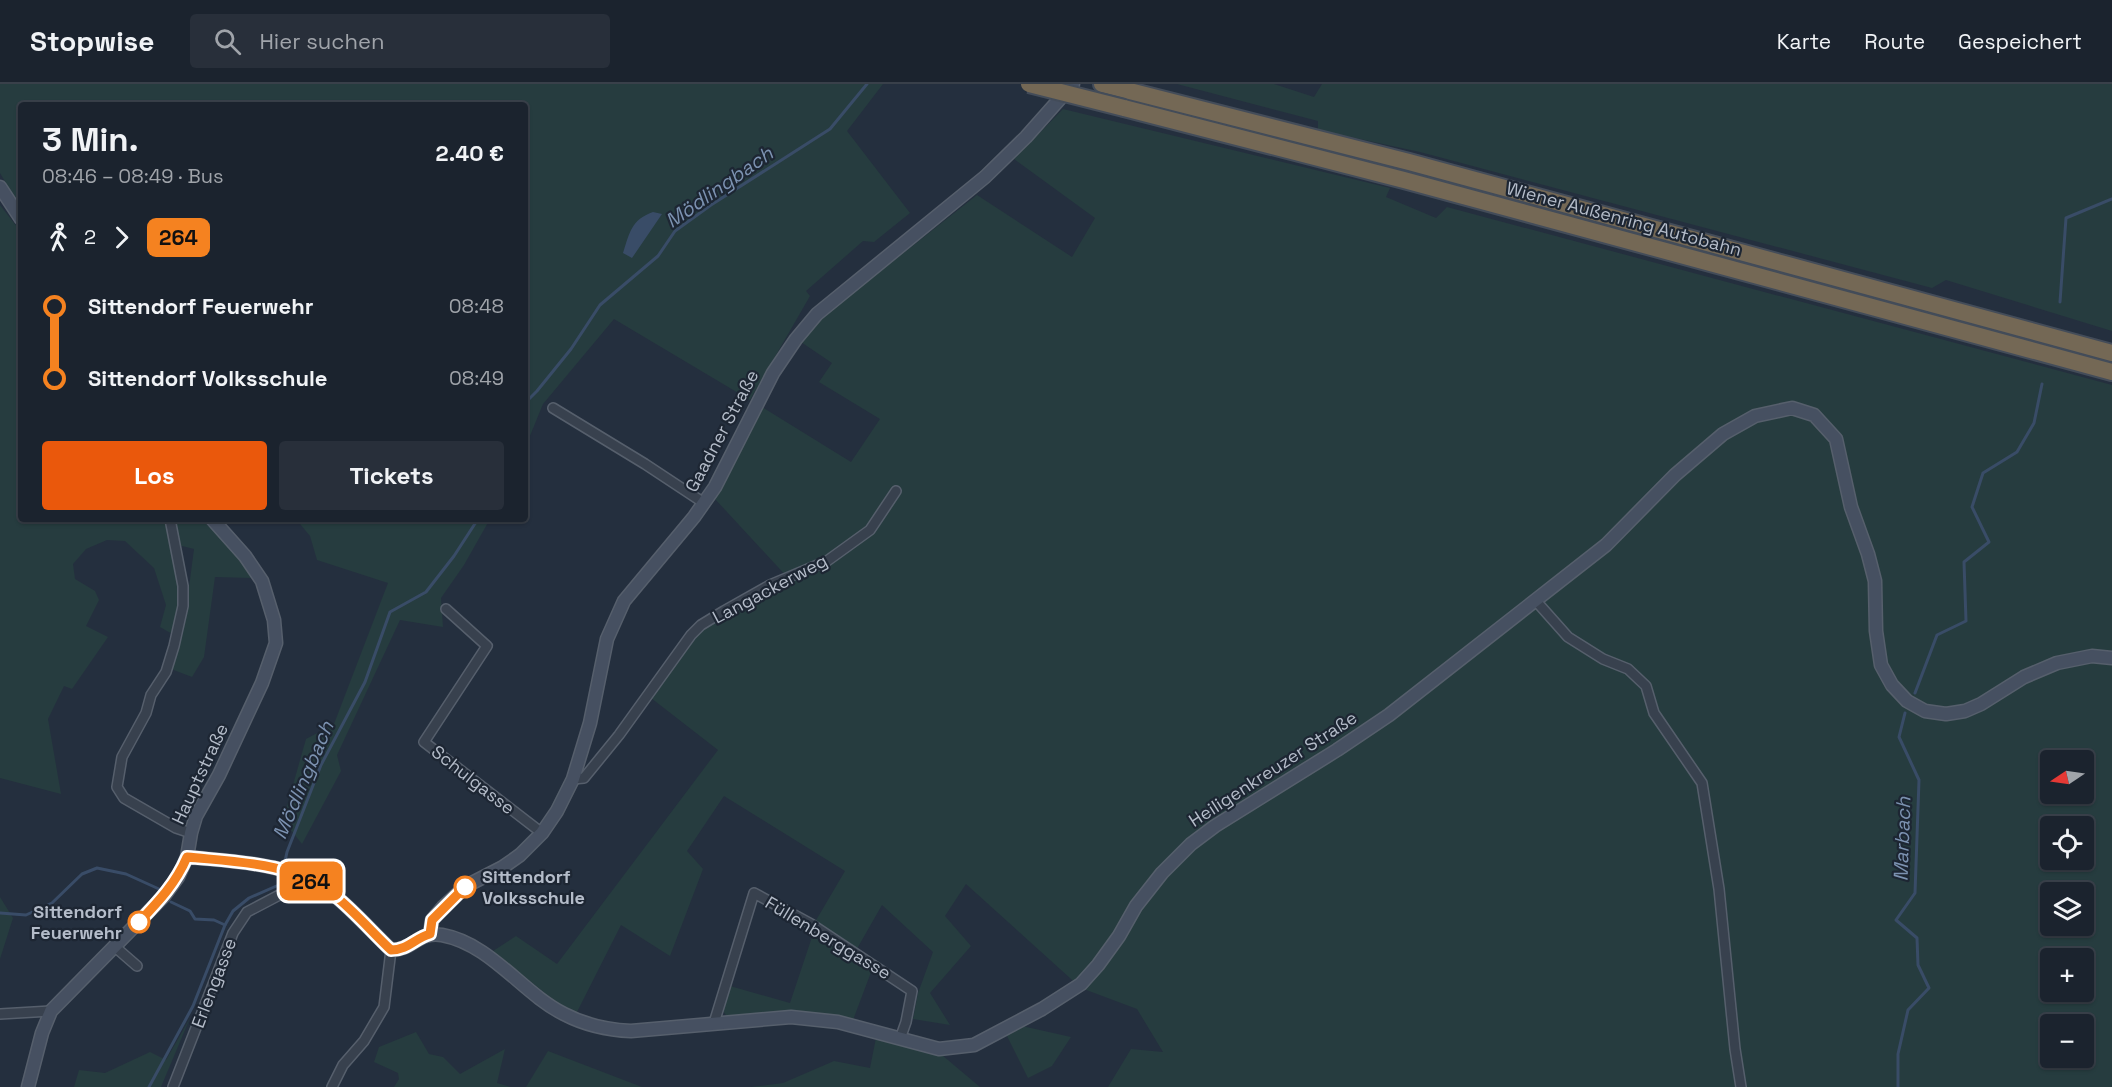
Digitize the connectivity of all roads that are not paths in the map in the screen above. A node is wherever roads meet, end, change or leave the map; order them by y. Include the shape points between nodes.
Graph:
1 (1029, 84) edge
2 (1073, 84) edge
3 (1102, 84) edge
4 (0, 187) edge
5 (18, 214) edge
6 (2112, 353) edge
7 (2112, 372) edge
8 (553, 408) dead end
9 (896, 491) dead end
10 (704, 503) junction
11 (171, 522) edge
12 (215, 522) edge
13 (1536, 601) junction
14 (446, 609) dead end
15 (2112, 658) edge
16 (579, 778) junction
17 (191, 833) junction
18 (542, 833) junction
19 (187, 857) junction
20 (308, 879) junction
21 (430, 934) junction
22 (114, 946) junction
23 (391, 950) junction
24 (138, 966) dead end
25 (51, 1011) junction
26 (0, 1014) edge
27 (714, 1023) junction
28 (900, 1039) junction
29 (28, 1087) edge
30 (173, 1087) edge
31 (332, 1087) edge
32 (1741, 1087) edge

1 - 7 highway, Wiener Außenring Autobahn, bridge via 1404,180
2 - 10 main road, Gaadner Straße via 985,177 817,314 773,374
3 - 6 highway, Wiener Außenring Autobahn via 1409,162
4 - 5 main road
8 - 10 street
9 - 16 street, Langackerweg via 870,531 827,561 770,585 701,625 619,735
10 - 16 main road, Gaadner Straße via 624,601 607,639
11 - 17 street via 183,606 166,672 122,757 117,787 124,798
12 - 17 main road, Hauptstraße via 262,581 274,620 276,643 262,684
13 - 15 main road, Heiligenkreuzer Straße via 1606,545 1675,475 1723,434 1755,416 1792,408 1814,415 1836,438 1851,507 1875,581 1881,665 1907,701 1925,711 1965,711 2057,663 2092,656
13 - 28 main road, Heiligenkreuzer Straße via 1389,715 1191,844 1136,906 1098,965 1061,998 974,1045 939,1049
13 - 32 street via 1568,637 1628,669 1646,686 1654,713 1702,783 1719,889
14 - 18 street, Schulgasse via 487,646 424,742
16 - 18 main road, Gaadner Straße
17 - 19 main road, Hauptstraße
18 - 21 main road, Gaadner Straße via 520,855 466,886 432,920
19 - 20 main road via 261,864
19 - 22 main road, Hauptstraße via 164,896
20 - 23 main road via 333,894
20 - 30 street, Erlengasse via 247,912 233,933
21 - 23 main road via 406,948
21 - 27 main road, Heiligenkreuzer Straße via 444,935 475,949 563,1014 589,1024 631,1031
22 - 24 street
22 - 25 main road, Hauptstraße
23 - 31 street via 384,1007
25 - 26 street
25 - 29 main road, Hauptstraße
27 - 28 main road, Heiligenkreuzer Straße via 814,1018
27 - 28 street, Füllenberggasse via 754,893 811,924 912,991

